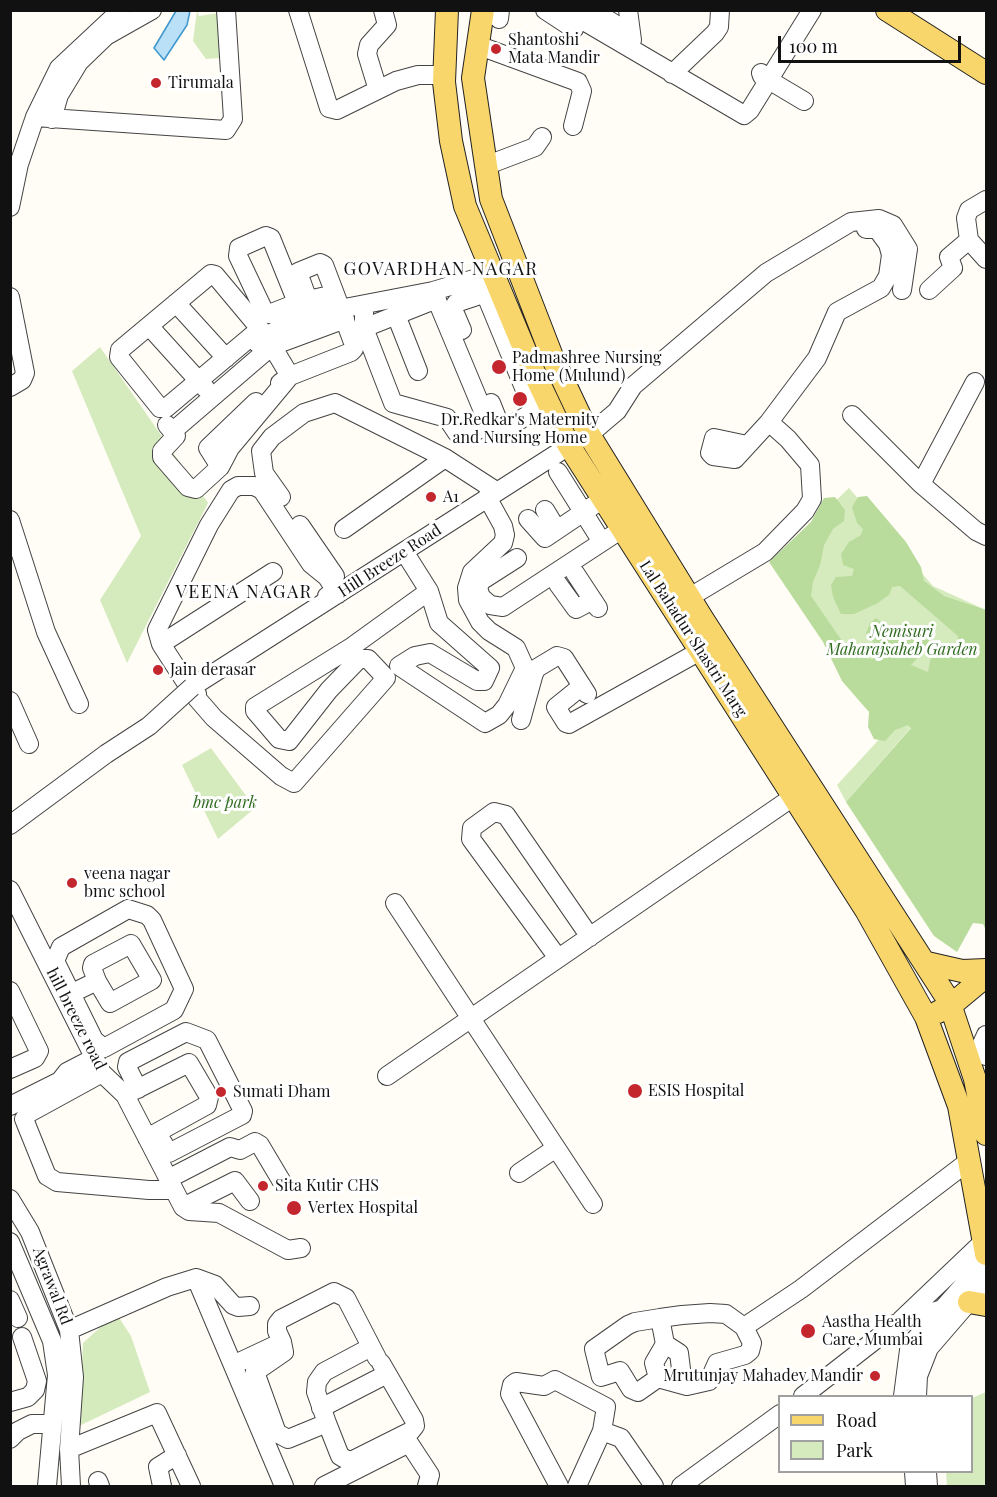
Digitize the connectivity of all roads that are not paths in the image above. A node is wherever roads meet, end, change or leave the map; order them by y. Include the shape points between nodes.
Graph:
1 (121, 10) edge
2 (152, 10) edge
3 (226, 10) edge
4 (298, 10) edge
5 (384, 10) edge
6 (447, 10) edge
7 (545, 10) edge
8 (565, 10) edge
9 (592, 10) edge
10 (628, 10) edge
11 (720, 10) edge
12 (799, 10) edge
13 (812, 10) edge
14 (887, 10) edge
15 (494, 13) edge
16 (585, 35) dead end
17 (632, 43) junction
18 (477, 45) junction
19 (987, 73) edge
20 (672, 74) junction
21 (444, 75) junction
22 (769, 80) junction
23 (378, 90) junction
24 (804, 101) dead end
25 (45, 113) junction
26 (573, 126) dead end
27 (542, 137) dead end
28 (485, 166) junction
29 (987, 200) edge
30 (10, 207) edge
31 (866, 229) dead end
32 (969, 240) junction
33 (987, 259) edge
34 (491, 285) junction
35 (902, 290) dead end
36 (929, 290) dead end
37 (435, 295) junction
38 (10, 297) edge
39 (180, 300) junction
40 (364, 305) junction
41 (333, 306) junction
42 (396, 315) junction
43 (364, 328) junction
44 (146, 329) junction
45 (266, 337) junction
46 (230, 363) junction
47 (418, 371) dead end
48 (290, 376) junction
49 (975, 382) dead end
50 (199, 386) junction
51 (10, 387) edge
52 (252, 405) junction
53 (541, 408) junction
54 (852, 416) dead end
55 (769, 422) junction
56 (166, 429) junction
57 (574, 429) junction
58 (747, 446) dead end
59 (445, 458) junction
60 (220, 467) junction
61 (558, 472) dead end
62 (921, 484) junction
63 (492, 494) junction
64 (603, 499) junction
65 (545, 510) dead end
66 (583, 512) junction
67 (528, 519) dead end
68 (10, 520) edge
69 (344, 529) dead end
70 (557, 530) junction
71 (625, 533) junction
72 (987, 536) edge
73 (602, 542) junction
74 (405, 553) junction
75 (517, 558) dead end
76 (273, 572) dead end
77 (575, 573) junction
78 (558, 584) junction
79 (345, 590) junction
80 (429, 591) junction
81 (690, 597) junction
82 (536, 600) dead end
83 (412, 603) junction
84 (439, 623) junction
85 (161, 644) junction
86 (462, 645) junction
87 (702, 650) junction
88 (354, 653) junction
89 (447, 663) junction
90 (393, 672) junction
91 (582, 686) junction
92 (191, 688) junction
93 (10, 701) edge
94 (80, 704) dead end
95 (596, 708) junction
96 (522, 720) dead end
97 (139, 725) dead end
98 (30, 744) dead end
99 (793, 797) junction
100 (10, 825) edge
101 (10, 890) edge
102 (395, 903) dead end
103 (590, 937) junction
104 (558, 958) junction
105 (927, 963) junction
106 (97, 981) dead end
107 (986, 984) edge
108 (10, 991) edge
109 (67, 995) junction
110 (953, 1014) junction
111 (470, 1019) junction
112 (929, 1025) junction
113 (987, 1035) edge
114 (987, 1056) edge
115 (98, 1066) junction
116 (10, 1069) edge
117 (387, 1076) dead end
118 (131, 1092) junction
119 (10, 1106) edge
120 (987, 1134) edge
121 (152, 1136) junction
122 (556, 1148) junction
123 (969, 1161) junction
124 (519, 1173) dead end
125 (173, 1177) junction
126 (282, 1182) dead end
127 (10, 1199) edge
128 (250, 1201) dead end
129 (187, 1204) junction
130 (593, 1204) dead end
131 (10, 1242) edge
132 (301, 1248) dead end
133 (986, 1252) edge
134 (196, 1278) junction
135 (987, 1282) edge
136 (10, 1300) edge
137 (250, 1306) dead end
138 (964, 1307) edge
139 (18, 1318) dead end
140 (660, 1318) junction
141 (897, 1323) junction
142 (67, 1324) junction
143 (47, 1327) junction
144 (744, 1327) junction
145 (282, 1342) junction
146 (665, 1344) junction
147 (17, 1345) edge
148 (379, 1360) junction
149 (233, 1365) junction
150 (658, 1378) junction
151 (682, 1385) junction
152 (804, 1395) edge
153 (903, 1395) edge
154 (917, 1395) edge
155 (10, 1402) edge
156 (324, 1415) junction
157 (778, 1415) edge
158 (51, 1424) junction
159 (602, 1431) junction
160 (10, 1439) edge
161 (69, 1449) junction
162 (177, 1455) junction
163 (47, 1486) edge
164 (71, 1486) edge
165 (162, 1486) edge
166 (191, 1486) edge
167 (284, 1486) edge
168 (324, 1486) edge
169 (427, 1486) edge
170 (559, 1486) edge
171 (577, 1486) edge
172 (654, 1486) edge
173 (681, 1486) edge

1 - 25 street via 59,68
2 - 25 street via 106,36 79,62
3 - 25 street via 233,118 226,130
4 - 23 street via 329,108 337,110
5 - 23 street via 387,26 369,45 367,54
6 - 21 main road, Lal Bahadur Shastri Marg
7 - 16 street
8 - 17 street
9 - 17 street
10 - 17 street
11 - 20 street via 715,33
12 - 22 street via 762,71 762,76
13 - 22 street
14 - 19 main road
15 - 18 main road, Lal Bahadur Shastri Marg
17 - 20 street
18 - 26 street via 578,82 582,91
18 - 28 main road, Lal Bahadur Shastri Marg via 473,78
20 - 22 street via 744,116
21 - 23 street via 418,75
21 - 34 main road, Lal Bahadur Shastri Marg via 451,141 465,206
22 - 24 street
25 - 30 street via 19,164
27 - 28 street via 535,147
28 - 57 main road, Lal Bahadur Shastri Marg via 491,199 554,359
29 - 32 street via 967,214
31 - 55 street via 877,230 888,244 888,276 881,288 837,312 817,358
32 - 33 street
32 - 36 street via 949,257 953,268
34 - 37 street
34 - 53 main road, Lal Bahadur Shastri Marg
34 - 53 street via 459,301 453,309 499,423 508,427
35 - 57 street, Hill Breeze Road via 908,249 893,225 879,219 851,222 766,273 655,365 630,389 612,417
37 - 40 street
37 - 42 street
37 - 43 street via 488,426 463,436 447,418 393,403
38 - 51 street via 25,373 22,380
39 - 44 street
39 - 45 street via 214,274
39 - 46 street
40 - 41 street
40 - 43 street
41 - 45 street
41 - 45 street via 300,309
41 - 48 street via 354,345 351,352
42 - 43 street
42 - 47 street
44 - 50 street
44 - 50 street via 120,350 119,357 160,408
45 - 46 street
45 - 48 street
46 - 50 street
46 - 52 street
46 - 56 street
48 - 52 street
48 - 60 street via 230,448
49 - 62 street
50 - 56 street
52 - 60 street via 208,448
53 - 57 main road, Lal Bahadur Shastri Marg
54 - 62 street
55 - 58 street
55 - 81 street via 810,465 812,499 765,552
56 - 60 street via 176,439 161,454 191,489 196,489
57 - 63 street, Hill Breeze Road
57 - 64 main road, Lal Bahadur Shastri Marg
57 - 81 main road, Lal Bahadur Shastri Marg
59 - 63 street
59 - 69 street
59 - 79 street via 334,403 304,413 272,437 261,451 264,473
61 - 66 street
62 - 72 street
63 - 74 street, Hill Breeze Road
63 - 90 street via 505,535 502,543 472,572 467,588 468,600 480,622 516,648 523,660 525,668 507,705 485,723
64 - 66 street
64 - 71 main road, Lal Bahadur Shastri Marg
65 - 70 street
66 - 70 street
66 - 73 street
67 - 70 street via 542,538
68 - 94 street via 46,632
71 - 73 street
71 - 77 street
71 - 87 main road, Lal Bahadur Shastri Marg
73 - 75 street via 503,607 490,605 481,597 481,580
74 - 79 street, Hill Breeze Road
74 - 80 street
76 - 85 street
77 - 78 street
77 - 78 street via 596,604 576,609
78 - 82 street
79 - 85 street via 310,564 262,490 238,486 231,490 209,525 162,620 157,633
79 - 92 street, Hill Breeze Road
80 - 83 street
80 - 84 street
81 - 105 main road, Lal Bahadur Shastri Marg
83 - 84 street via 429,620
83 - 88 street
84 - 86 street
85 - 92 street
86 - 89 street
86 - 89 street via 490,668 484,681 477,681
87 - 95 street
87 - 99 main road, Lal Bahadur Shastri Marg
88 - 88 street via 260,702 255,711 279,739 289,741
88 - 90 street
89 - 90 street via 430,653 415,656
90 - 92 street via 294,783 281,777 214,718
91 - 95 street
91 - 95 street via 556,707 565,722 569,724
91 - 96 street via 564,658 557,656 534,673
92 - 97 street
92 - 100 street, Hill Breeze Road, bridge via 149,726
93 - 98 street
99 - 103 street
99 - 112 main road, Lal Bahadur Shastri Marg via 866,910
101 - 109 street, hill breeze road
102 - 111 street
103 - 104 street
103 - 104 street via 506,815 494,812 472,828 471,839
104 - 111 street
105 - 107 main road via 962,971
105 - 110 main road, Lal Bahadur Shastri Marg
106 - 109 street
107 - 110 main road
108 - 116 street via 39,1051 35,1058
109 - 109 street via 55,961 61,947 128,909 152,920 184,989 174,1010 104,1048 94,1040
109 - 115 street, hill breeze road
110 - 112 main road
110 - 120 main road, Lal Bahadur Shastri Marg via 975,1079
111 - 117 street
111 - 122 street
112 - 123 main road, Lal Bahadur Shastri Marg via 959,1106
113 - 114 street via 980,1048
115 - 118 street, hill breeze road
115 - 119 street via 74,1060 60,1081
115 - 125 street via 24,1119 47,1176 57,1182 149,1190
118 - 121 street, hill breeze road
118 - 121 street via 189,1063 209,1097 207,1105
118 - 121 street via 128,1062 186,1032 207,1040 243,1111 169,1153
121 - 125 street, hill breeze road
122 - 124 street
122 - 130 street
123 - 133 main road, Lal Bahadur Shastri Marg
123 - 144 street via 801,1289
125 - 126 street via 230,1147 240,1150 255,1142
125 - 129 street, hill breeze road
127 - 142 street, Agrawal Rd via 30,1232
128 - 129 street via 235,1181
129 - 132 street via 189,1211 219,1213 288,1250
131 - 143 street, Agrawal Rd
133 - 138 street
133 - 141 street
134 - 137 street via 216,1285 233,1305
134 - 142 street
134 - 149 street
135 - 138 street
136 - 139 street
138 - 141 street
138 - 153 street via 909,1350
138 - 154 street via 924,1357
140 - 144 street via 726,1314
140 - 146 street
140 - 150 street via 628,1325 593,1352 601,1377 620,1371 633,1391 638,1392
141 - 152 street
142 - 143 street
142 - 161 street, Agrawal Rd via 74,1377
143 - 147 street
143 - 158 street, Agrawal Rd via 57,1375
144 - 151 street via 752,1343 750,1351 717,1363 710,1381
145 - 148 street via 277,1331 281,1319 334,1292 346,1298
145 - 149 street
145 - 156 street via 284,1352 255,1372 277,1433 288,1439
146 - 150 street via 654,1364
146 - 151 street via 680,1353
147 - 155 street via 37,1381 28,1397
148 - 156 street
148 - 156 street via 324,1372 316,1392
148 - 156 street via 414,1420 411,1431 347,1460 340,1456
149 - 167 street
150 - 151 street
157 - 173 street
158 - 160 street via 32,1424
158 - 163 street, Agrawal Rd
159 - 170 street via 606,1407 555,1380 544,1386 521,1382 512,1386 510,1394
159 - 171 street
159 - 172 street via 621,1438
161 - 162 street via 116,1438 157,1413
161 - 164 street, Agrawal Rd
162 - 165 street via 157,1471
162 - 166 street
168 - 169 street via 409,1443 430,1475

